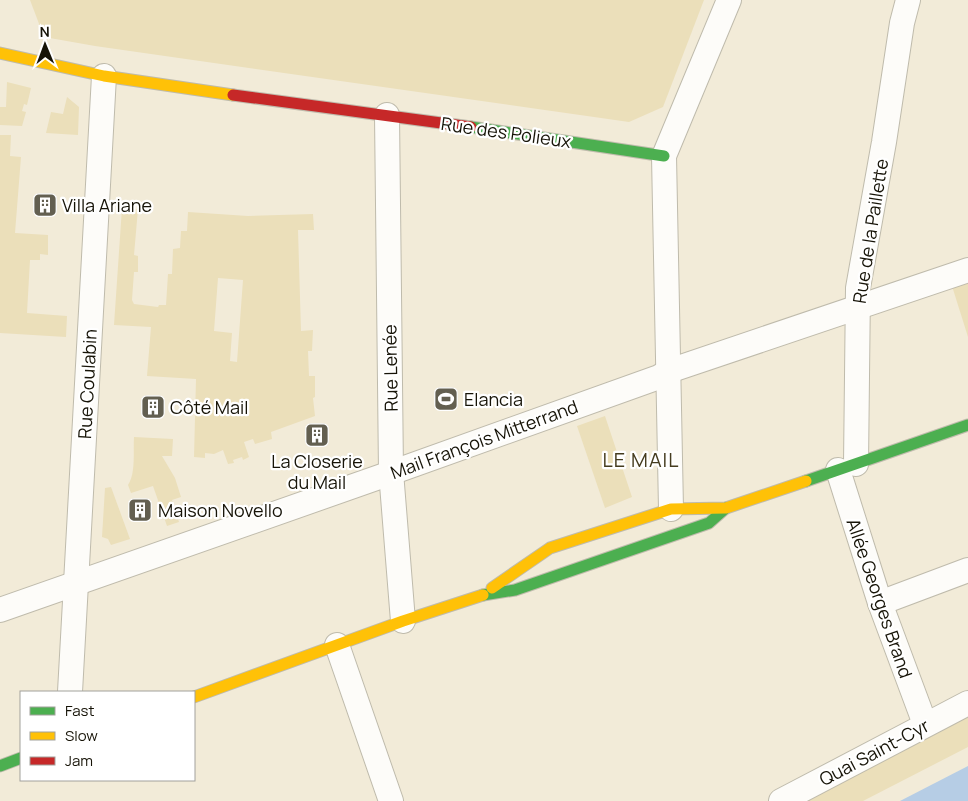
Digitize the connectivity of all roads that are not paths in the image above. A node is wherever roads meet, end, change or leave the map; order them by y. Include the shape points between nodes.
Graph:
1 (729, 0) edge
2 (908, 0) edge
3 (0, 53) edge
4 (104, 76) junction
5 (387, 115) junction
6 (664, 156) junction
7 (968, 270) edge
8 (857, 308) junction
9 (669, 370) junction
10 (968, 425) edge
11 (847, 467) junction
12 (391, 472) junction
13 (671, 508) junction
14 (726, 508) junction
15 (968, 570) edge
16 (76, 583) junction
17 (485, 594) junction
18 (880, 603) junction
19 (0, 610) edge
20 (403, 621) junction
21 (337, 645) junction
22 (70, 691) edge
23 (195, 697) edge
24 (968, 703) edge
25 (925, 724) junction
26 (20, 758) edge
27 (0, 766) edge
28 (391, 801) edge
29 (781, 801) edge

1 - 6 street
2 - 8 street, Rue de la Paillette
3 - 4 main road, Rue des Polieux
4 - 5 main road, Rue des Polieux
4 - 16 street, Rue Coulabin
5 - 6 main road, Rue des Polieux
5 - 12 street, Rue Lenée
6 - 9 street
7 - 8 street, Mail François Mitterrand
8 - 9 street, Mail François Mitterrand
8 - 11 street, Rue de la Paillette
9 - 12 street, Mail François Mitterrand
9 - 13 street
10 - 11 main road
11 - 14 main road
11 - 18 street, Allée Georges Brand
12 - 16 street, Mail François Mitterrand
12 - 20 street, Rue Lenée
13 - 14 main road
13 - 17 main road via 550,548
14 - 17 main road via 709,523 515,590
15 - 18 street
16 - 19 street, Mail François Mitterrand
16 - 22 street, Rue Coulabin
17 - 20 main road
18 - 25 street, Allée Georges Brand
20 - 21 main road
21 - 23 main road
21 - 28 street
24 - 25 street, Quai Saint-Cyr
25 - 29 street, Quai Saint-Cyr
26 - 27 main road

